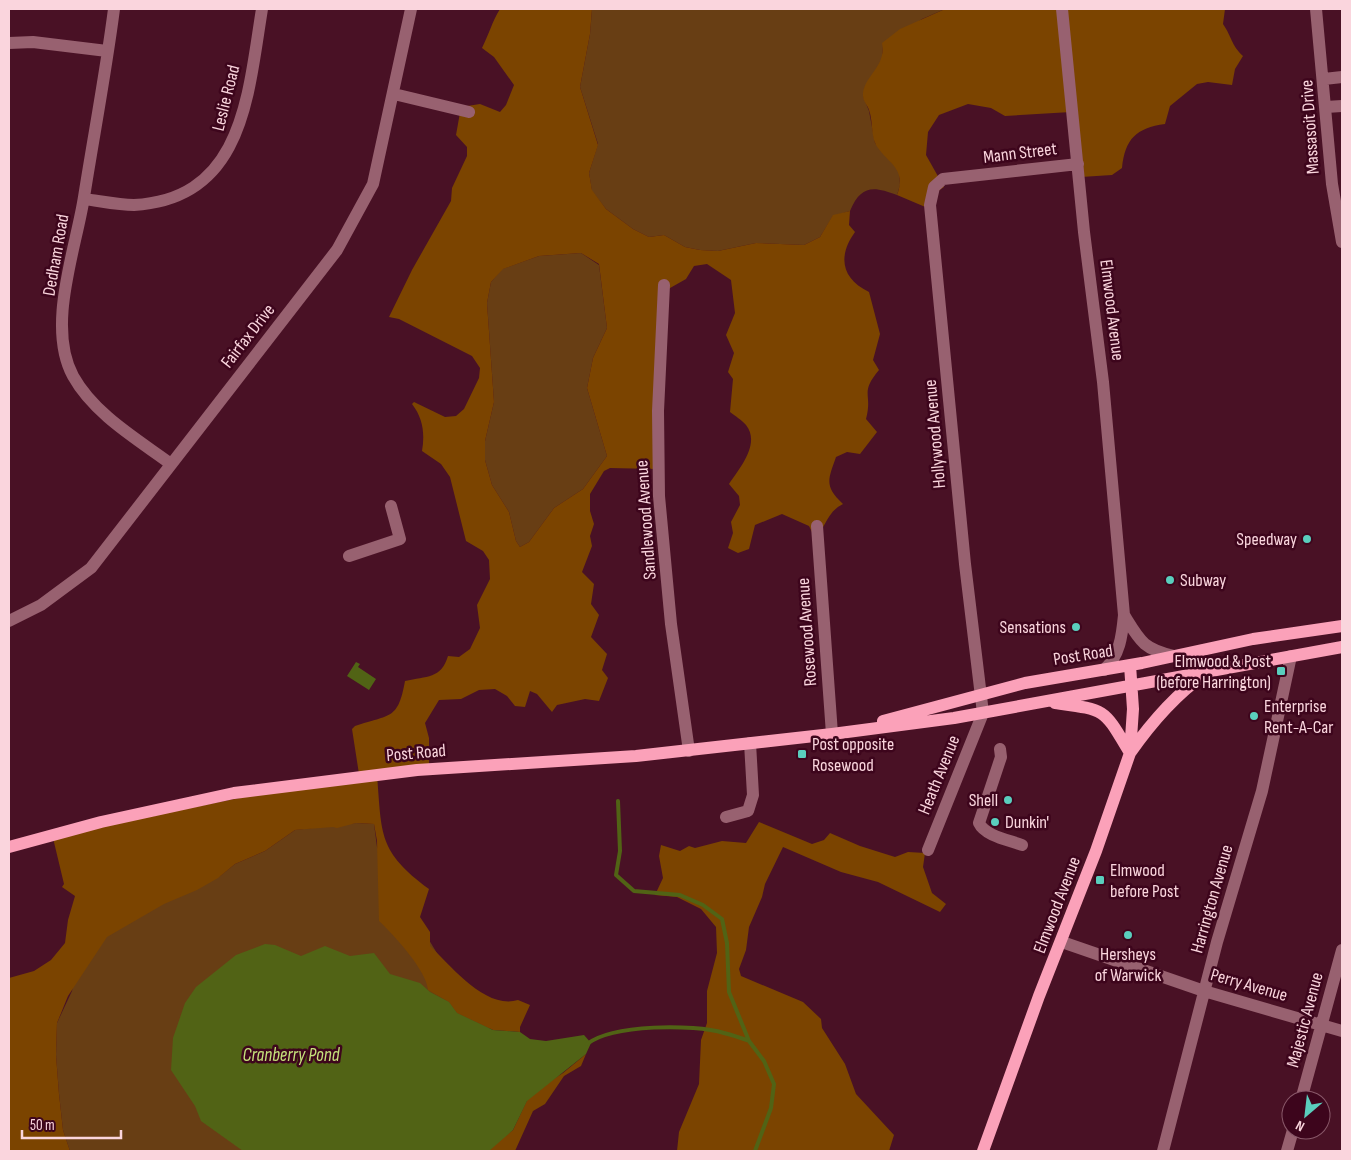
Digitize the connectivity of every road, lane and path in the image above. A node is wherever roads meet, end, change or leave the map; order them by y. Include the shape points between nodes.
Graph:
1 (114, 9) edge
2 (262, 9) edge
3 (411, 9) edge
4 (1062, 9) edge
5 (1316, 9) edge
6 (9, 43) edge
7 (107, 52) junction
8 (1342, 77) edge
9 (1324, 79) junction
10 (394, 94) junction
11 (1342, 106) edge
12 (1326, 107) junction
13 (469, 112) dead end
14 (1078, 164) junction
15 (965, 177) joint
16 (84, 199) junction
17 (1342, 242) edge
18 (664, 285) dead end
19 (171, 464) junction
20 (391, 506) dead end
21 (817, 526) dead end
22 (349, 556) dead end
23 (1124, 615) junction
24 (9, 621) edge
25 (1342, 626) edge
26 (1342, 647) edge
27 (1174, 656) junction
28 (1291, 656) junction
29 (1130, 665) junction
30 (1104, 670) junction
31 (1209, 671) junction
32 (1132, 685) junction
33 (981, 695) junction
34 (1040, 702) junction
35 (983, 713) junction
36 (832, 734) junction
37 (750, 743) junction
38 (1000, 749) dead end
39 (689, 751) junction
40 (1130, 753) junction
41 (726, 817) dead end
42 (1022, 844) dead end
43 (9, 847) edge
44 (928, 850) dead end
45 (1062, 942) junction
46 (1342, 950) edge
47 (1204, 991) junction
48 (1322, 1025) junction
49 (1342, 1030) edge
50 (1304, 1090) edge
51 (984, 1151) edge
52 (1162, 1151) edge

1 - 7 street, Dedham Road
2 - 16 street, Leslie Road via 248,96 240,123 234,141 212,172 180,196 159,201 132,205
3 - 10 street, Fairfax Drive
4 - 14 street, Elmwood Avenue
5 - 9 street, Massasoit Drive
6 - 7 street via 33,42
7 - 16 street, Dedham Road
8 - 9 street
9 - 12 street, Massasoit Drive
10 - 13 street
10 - 19 street, Fairfax Drive via 373,184 337,250
11 - 12 street
12 - 17 street, Massasoit Drive via 1332,184
14 - 15 street, Mann Street
14 - 23 street, Elmwood Avenue via 1103,382
15 - 33 street, Hollywood Avenue via 943,178 934,187 930,205
16 - 19 street, Dedham Road via 64,298 65,355 72,374 96,405
18 - 39 street, Sandlewood Avenue via 658,411 659,496 671,624
19 - 24 street, Fairfax Drive via 91,568 41,605
20 - 22 street via 400,539
21 - 36 street, Rosewood Avenue
23 - 27 street, Elmwood Avenue via 1138,638 1152,651
23 - 30 street, Elmwood Avenue via 1122,639 1114,660
25 - 27 main road, Post Road via 1251,639
26 - 28 main road, Post Road
27 - 29 main road, Post Road
28 - 31 main road, Post Road
28 - 47 street, Harrington Avenue via 1262,791
29 - 30 main road, Post Road
29 - 32 main road, Elmwood Avenue
30 - 33 main road, Post Road via 1024,682
31 - 32 main road, Post Road
31 - 40 main road via 1178,696 1145,731
32 - 34 main road, Post Road
32 - 40 main road, Elmwood Avenue via 1134,708
33 - 35 street, Hollywood Avenue
33 - 36 main road, Post Road
34 - 35 main road, Post Road
34 - 40 main road via 1086,706 1100,711 1110,720
35 - 36 main road, Post Road
35 - 44 street, Heath Avenue
36 - 37 main road, Post Road
37 - 39 main road, Post Road
37 - 41 street via 753,794 748,812
38 - 42 street via 1001,756 979,823 982,829 994,835
39 - 43 main road, Post Road via 417,770 234,793 101,822
40 - 45 main road, Elmwood Avenue
45 - 47 street, Perry Avenue
45 - 51 main road, Elmwood Avenue via 1039,996
46 - 48 street, Majestic Avenue
47 - 48 street, Perry Avenue
47 - 52 street, Harrington Avenue
48 - 49 street, Perry Avenue
48 - 50 street, Majestic Avenue

